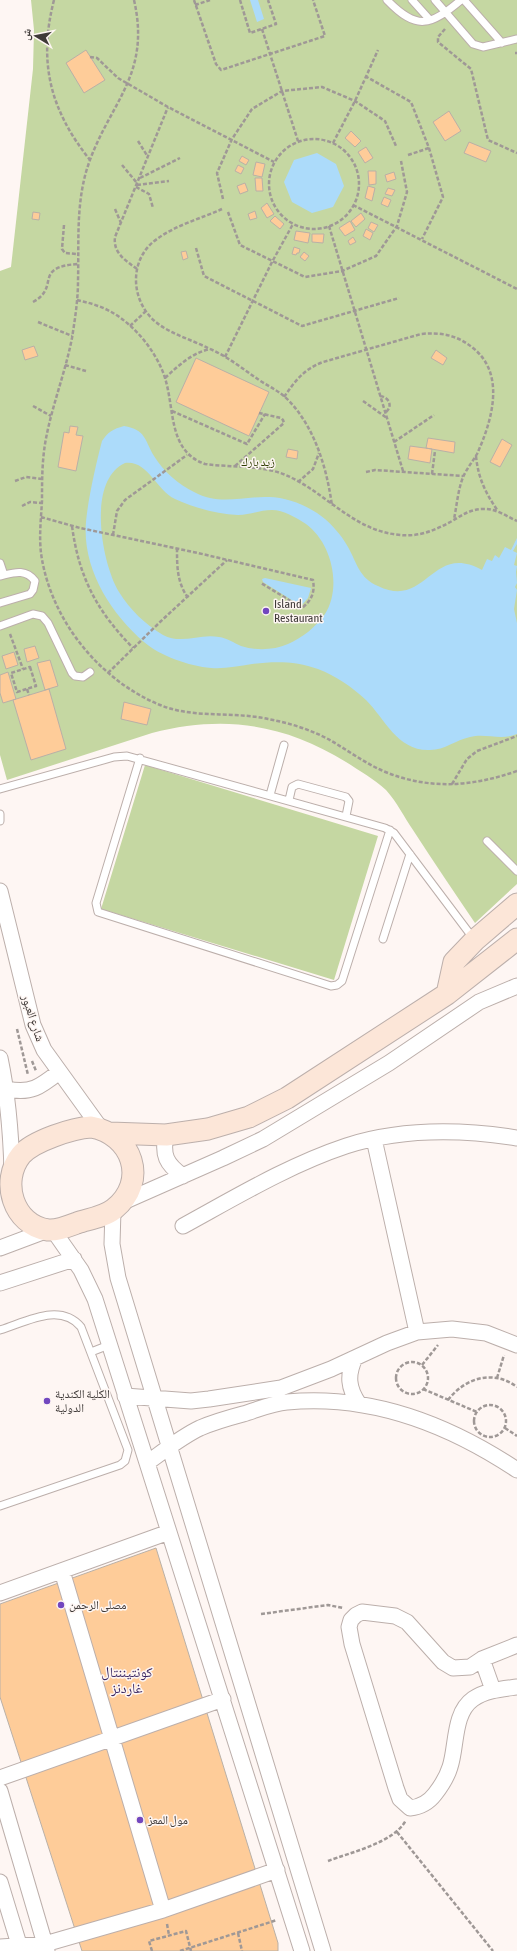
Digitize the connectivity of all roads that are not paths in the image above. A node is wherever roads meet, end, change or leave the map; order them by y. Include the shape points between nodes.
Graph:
1 (387, 0) edge
2 (412, 0) edge
3 (435, 0) edge
4 (461, 0) edge
5 (464, 0) edge
6 (446, 12) junction
7 (430, 20) junction
8 (517, 39) edge
9 (502, 43) junction
10 (0, 563) edge
11 (2, 575) edge
12 (0, 603) edge
13 (3, 625) edge
14 (90, 672) dead end
15 (284, 744) dead end
16 (140, 758) junction
17 (0, 789) edge
18 (270, 795) junction
19 (289, 800) junction
20 (0, 814) edge
21 (346, 816) junction
22 (0, 821) edge
23 (390, 830) junction
24 (487, 841) dead end
25 (410, 854) junction
26 (517, 871) edge
27 (0, 891) edge
28 (517, 904) edge
29 (383, 939) dead end
30 (517, 939) edge
31 (475, 940) junction
32 (517, 986) edge
33 (447, 994) junction
34 (0, 1058) edge
35 (59, 1072) junction
36 (7, 1089) junction
37 (105, 1131) junction
38 (166, 1135) junction
39 (517, 1138) edge
40 (374, 1139) junction
41 (183, 1176) junction
42 (7, 1182) edge
43 (117, 1207) junction
44 (183, 1226) dead end
45 (51, 1230) junction
46 (0, 1248) edge
47 (74, 1258) junction
48 (0, 1283) edge
49 (0, 1330) edge
50 (417, 1332) junction
51 (511, 1342) edge
52 (109, 1345) junction
53 (91, 1352) junction
54 (355, 1358) junction
55 (283, 1395) junction
56 (126, 1396) junction
57 (155, 1397) junction
58 (359, 1404) junction
59 (170, 1447) junction
60 (147, 1463) junction
61 (517, 1470) edge
62 (0, 1506) edge
63 (168, 1532) junction
64 (62, 1571) junction
65 (0, 1593) edge
66 (517, 1645) edge
67 (482, 1659) junction
68 (517, 1687) edge
69 (493, 1690) junction
70 (223, 1699) junction
71 (112, 1738) junction
72 (0, 1778) edge
73 (0, 1791) edge
74 (276, 1870) junction
75 (0, 1882) edge
76 (163, 1910) junction
77 (0, 1947) edge
78 (20, 1948) edge
79 (46, 1948) edge
80 (302, 1951) edge
81 (323, 1951) edge

1 - 7 lane via 408,18
2 - 7 lane
3 - 6 lane
4 - 6 lane
5 - 9 lane
6 - 7 lane
6 - 9 lane via 470,41 478,46
8 - 9 lane
10 - 11 lane
11 - 12 lane via 28,573 34,580 34,585 30,594
13 - 14 lane via 33,614 42,616 48,623 72,673 83,677
15 - 18 lane
16 - 17 lane via 114,757
16 - 18 lane
16 - 23 lane via 96,903 98,912 331,986 342,981
18 - 19 lane
19 - 21 lane
19 - 21 lane via 292,787 298,784 346,797 349,801
20 - 22 lane
21 - 23 lane
23 - 25 lane
24 - 26 lane
25 - 29 lane
25 - 31 lane
27 - 35 street, شارع العبور via 33,1025 44,1050
28 - 31 street
30 - 33 street
31 - 33 street via 454,962
32 - 41 street via 479,1002 389,1063 301,1117
33 - 38 street via 287,1098 249,1117 208,1129
34 - 36 street
35 - 36 street via 33,1090 20,1092
35 - 37 street, شارع العبور
36 - 42 street
37 - 38 street
37 - 42 street via 81,1128 29,1148 16,1162
37 - 43 street via 125,1147 132,1166 131,1186
38 - 41 street via 166,1159 173,1169
39 - 40 street via 450,1131
40 - 44 street via 334,1150 297,1166
40 - 50 street
41 - 43 street
42 - 45 street via 18,1211 32,1224
43 - 45 street via 104,1215
43 - 57 street via 112,1244 114,1261
45 - 46 street
45 - 47 street
47 - 48 street
47 - 52 street via 95,1299
49 - 53 lane via 50,1314 66,1315 81,1327
50 - 51 street via 447,1329 486,1333
50 - 54 street
52 - 53 lane
52 - 56 street
53 - 62 lane via 128,1450 125,1462
54 - 55 street via 318,1374
54 - 58 street via 350,1369 349,1382 352,1394
55 - 57 street via 191,1401
55 - 58 street via 310,1401
55 - 59 street via 215,1422 189,1434
56 - 57 street
56 - 60 street
57 - 59 street
58 - 61 street via 406,1415 458,1434
59 - 60 street
59 - 81 street
60 - 63 street
63 - 64 street
63 - 70 street
64 - 65 street
64 - 71 street
66 - 67 street
67 - 69 street
67 - 69 street via 470,1668 453,1668 443,1662 407,1622 395,1616 362,1612 356,1615 349,1627 396,1788 400,1799 410,1808 418,1808 424,1804 443,1784 450,1769 460,1716 465,1706 473,1699
68 - 69 street
70 - 71 street
70 - 74 street
71 - 72 street
71 - 76 street
73 - 79 street
74 - 76 street
74 - 80 street
75 - 78 street
76 - 79 street
77 - 78 street
78 - 79 street

